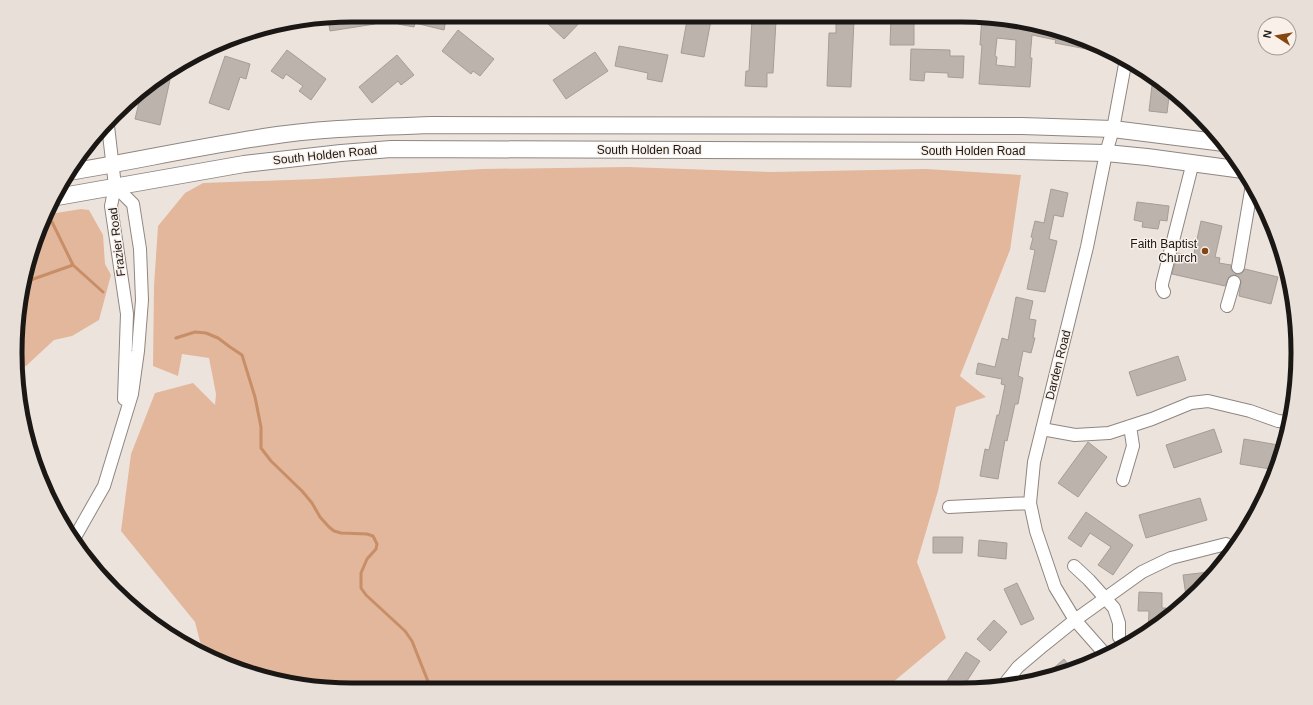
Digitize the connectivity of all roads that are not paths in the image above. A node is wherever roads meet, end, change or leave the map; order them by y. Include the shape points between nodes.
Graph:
1 (1125, 65) edge
2 (1113, 129) junction
3 (108, 130) edge
4 (1215, 142) edge
5 (1106, 153) junction
6 (1193, 162) junction
7 (112, 165) junction
8 (1235, 169) edge
9 (77, 171) edge
10 (115, 186) junction
11 (1251, 194) edge
12 (61, 196) edge
13 (1238, 266) dead end
14 (1234, 282) dead end
15 (1164, 292) dead end
16 (1227, 306) dead end
17 (124, 421) junction
18 (1284, 422) edge
19 (1130, 426) junction
20 (1042, 430) junction
21 (1123, 480) dead end
22 (1030, 503) junction
23 (949, 507) dead end
24 (77, 534) edge
25 (1226, 544) dead end
26 (1074, 566) dead end
27 (1105, 598) junction
28 (1075, 620) junction
29 (1119, 637) dead end
30 (1102, 651) edge
31 (1008, 679) edge

1 - 2 street, Darden Road
2 - 4 main road, South Holden Road
2 - 5 street, Darden Road
2 - 7 main road, South Holden Road via 1022,126 372,127 264,137
3 - 7 street
5 - 6 main road, South Holden Road
5 - 10 main road, South Holden Road via 391,149 244,164
5 - 20 street, Darden Road via 1087,247
6 - 8 main road, South Holden Road
6 - 15 street via 1162,284
7 - 9 main road, South Holden Road
7 - 10 street
10 - 12 main road, South Holden Road
10 - 17 street, Frazier Road via 112,206 127,314
10 - 17 street, Frazier Road via 133,204 140,249 142,300 132,394
11 - 13 street
14 - 16 street
17 - 24 street, Frazier Road via 104,486
18 - 19 street via 1208,401 1191,403
19 - 20 street via 1109,433 1075,435
19 - 21 street via 1133,446
20 - 22 street, Darden Road via 1034,462
22 - 23 street
22 - 28 street, Darden Road via 1036,531 1055,587
25 - 27 street via 1171,558 1142,572
26 - 27 street
27 - 28 street
27 - 29 street via 1114,608 1119,623
28 - 30 street, Darden Road
28 - 31 street via 1018,667

